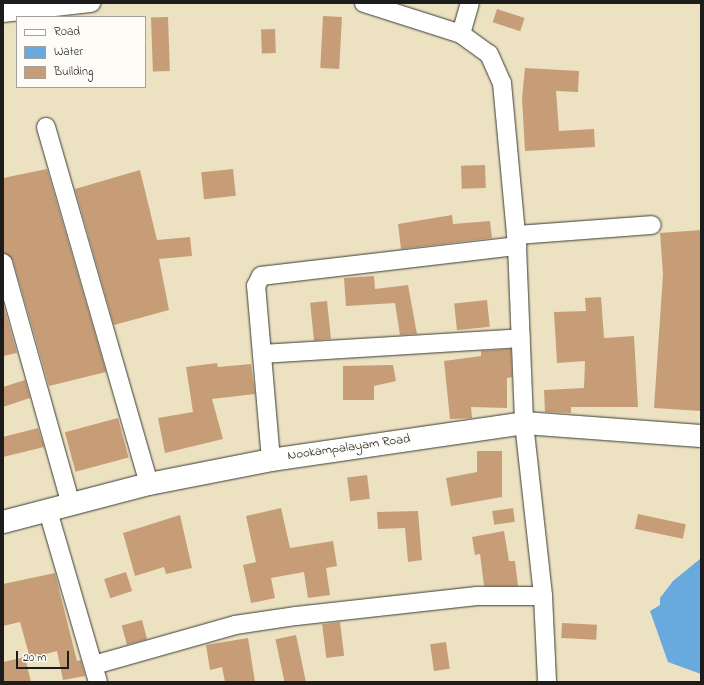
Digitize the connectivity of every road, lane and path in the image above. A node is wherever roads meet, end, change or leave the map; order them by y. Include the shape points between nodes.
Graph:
1 (82, 3) edge
2 (91, 3) edge
3 (364, 3) edge
4 (470, 3) edge
5 (3, 13) edge
6 (460, 34) junction
7 (46, 127) dead end
8 (652, 225) dead end
9 (516, 241) junction
10 (3, 263) edge
11 (520, 338) junction
12 (262, 354) junction
13 (524, 423) junction
14 (701, 436) edge
15 (271, 460) junction
16 (149, 484) junction
17 (71, 505) junction
18 (48, 511) junction
19 (3, 522) edge
20 (543, 596) junction
21 (94, 665) junction
22 (98, 682) edge
23 (547, 682) edge

1 - 2 street
1 - 5 street
3 - 6 street
4 - 6 street
6 - 9 street via 489,54 502,83
7 - 16 street
8 - 9 street
9 - 11 street
9 - 12 street via 260,276 256,286
10 - 17 street
11 - 12 street
11 - 13 street
12 - 15 street
13 - 14 street, Nookampalayam Road
13 - 15 street, Nookampalayam Road
13 - 20 street
15 - 16 street, Nookampalayam Road
16 - 17 street, Nookampalayam Road
17 - 18 street, Nookampalayam Road
18 - 19 street, Nookampalayam Road
18 - 21 street
20 - 21 street via 477,596 234,625
20 - 23 street
21 - 22 street

